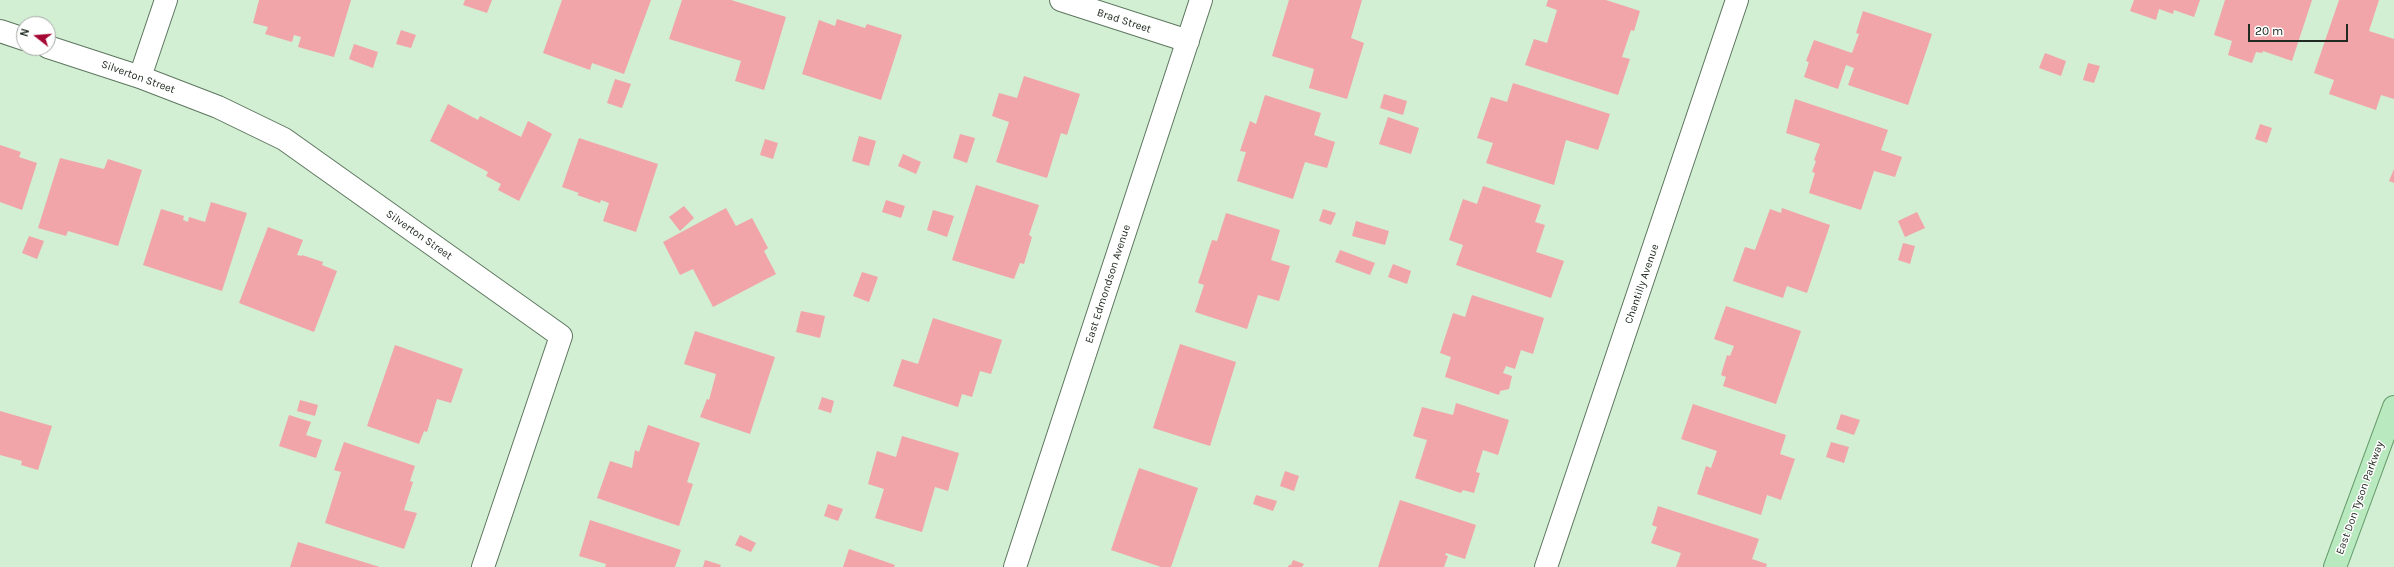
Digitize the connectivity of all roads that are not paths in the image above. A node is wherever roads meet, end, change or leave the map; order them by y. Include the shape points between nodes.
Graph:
1 (166, 0) edge
2 (1061, 0) edge
3 (1201, 0) edge
4 (1737, 0) edge
5 (0, 31) edge
6 (16, 36) edge
7 (1188, 42) junction
8 (56, 50) edge
9 (140, 77) junction
10 (2394, 407) edge
11 (484, 567) edge
12 (1015, 567) edge
13 (1546, 567) edge
14 (2335, 567) edge

1 - 9 street
2 - 7 street, Brad Street
3 - 7 street, East Edmondson Avenue
4 - 13 street, Chantilly Avenue
5 - 6 street
7 - 12 street, East Edmondson Avenue
8 - 9 street, Silverton Street
9 - 11 street, Silverton Street via 218,107 284,139 561,336
10 - 14 main road, East Don Tyson Parkway

